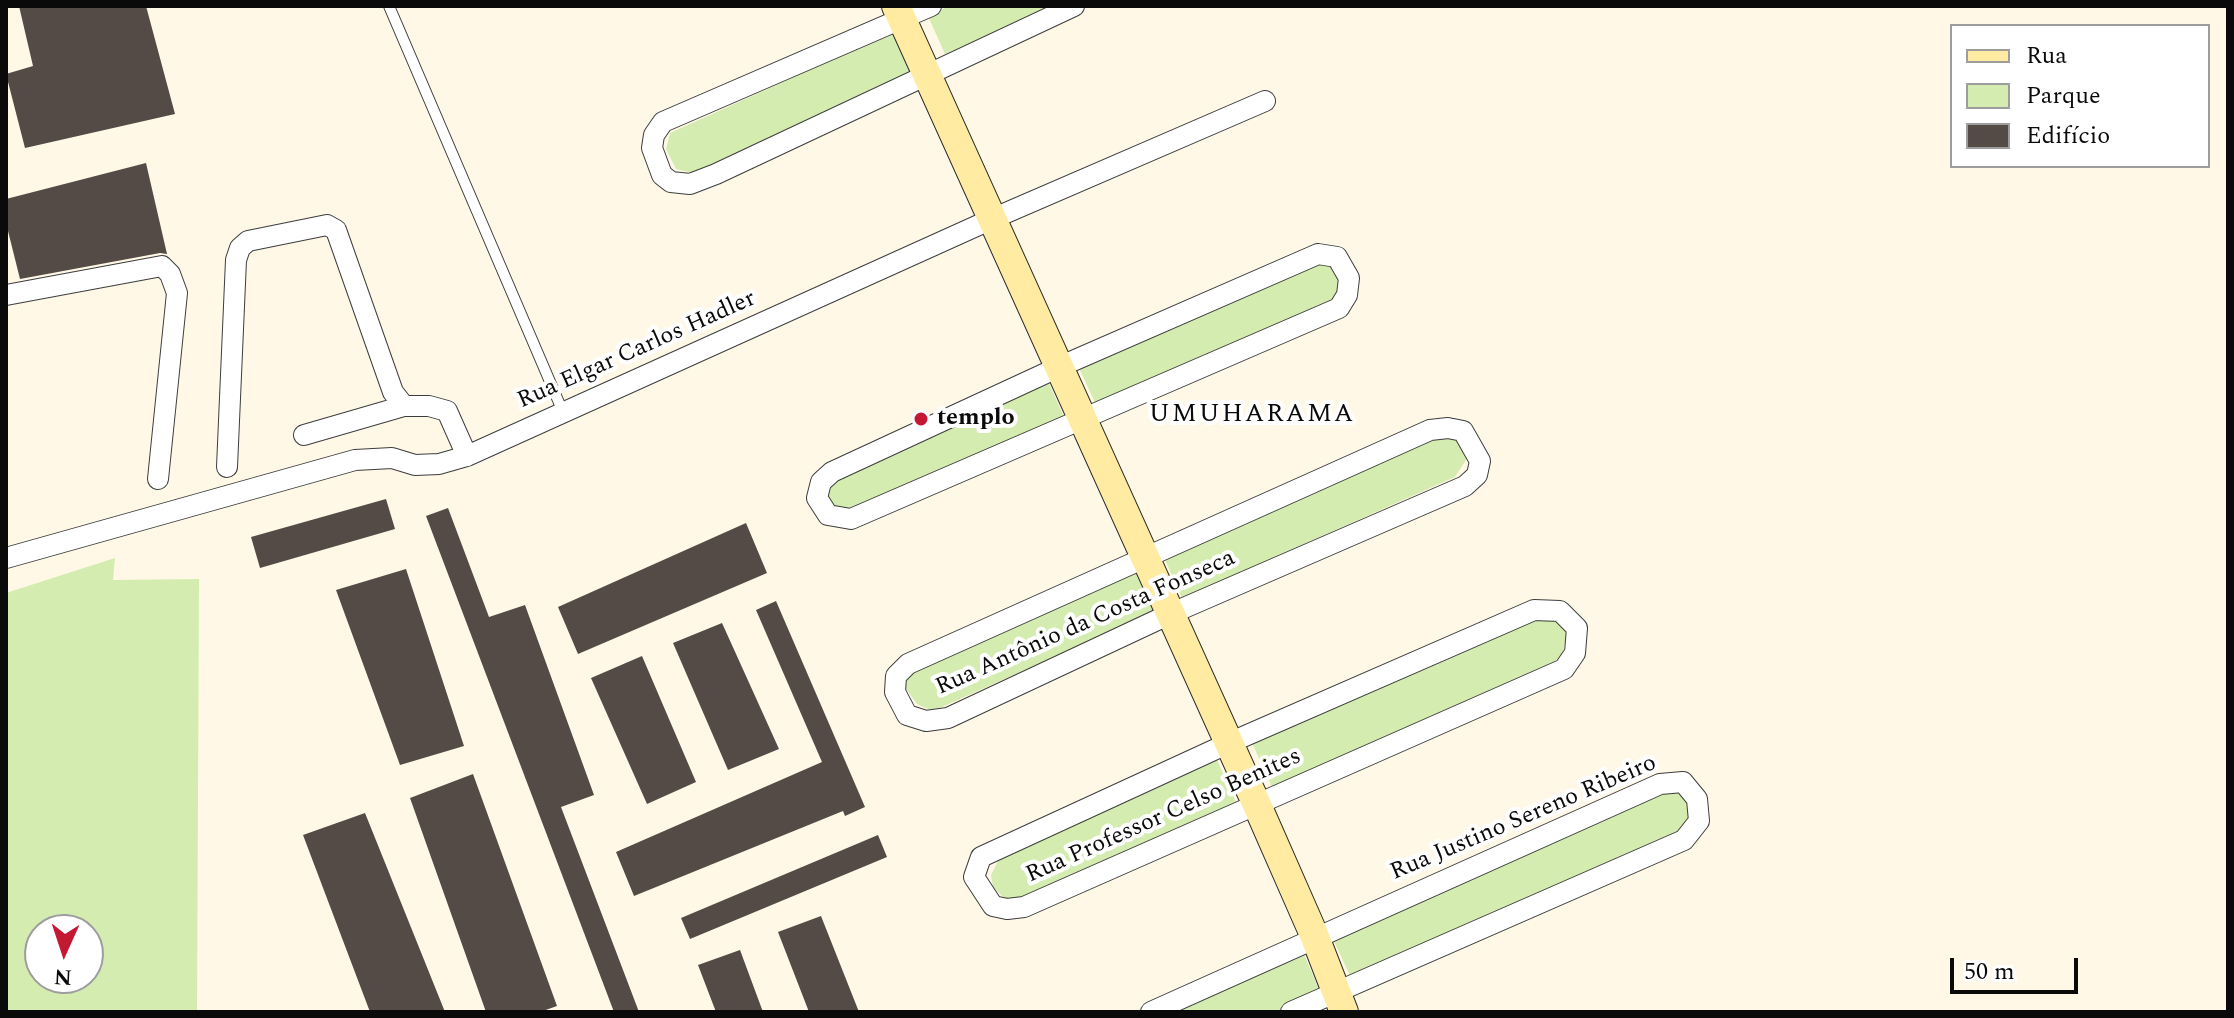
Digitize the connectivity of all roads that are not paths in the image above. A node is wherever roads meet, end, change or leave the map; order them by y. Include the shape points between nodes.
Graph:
1 (389, 6) edge
2 (931, 6) edge
3 (1074, 6) edge
4 (899, 12) edge
5 (927, 75) junction
6 (1265, 101) dead end
7 (992, 219) junction
8 (6, 295) edge
9 (1059, 367) junction
10 (404, 406) junction
11 (563, 412) junction
12 (1083, 419) junction
13 (304, 435) dead end
14 (467, 456) junction
15 (227, 467) dead end
16 (158, 479) dead end
17 (6, 558) edge
18 (1146, 559) junction
19 (1170, 614) junction
20 (1229, 743) junction
21 (1257, 805) junction
22 (1315, 937) junction
23 (1340, 1002) edge
24 (1151, 1012) edge
25 (1291, 1012) edge

1 - 11 lane
2 - 4 street
3 - 5 street
4 - 5 street
4 - 5 street via 663,122 652,148 662,175 690,184
5 - 7 street
6 - 7 street, Rua Elgar Carlos Hadler
7 - 9 street
7 - 11 street, Rua Elgar Carlos Hadler
8 - 16 street via 162,266 170,274 177,293
9 - 12 street
9 - 12 street via 832,472 821,482 817,498 828,515 851,519
9 - 12 street via 1318,254 1337,257 1349,278 1339,308
10 - 13 street
10 - 14 street via 447,411
10 - 15 street via 393,392 336,230 327,225 248,241 236,260
11 - 14 street, Rua Elgar Carlos Hadler
12 - 18 street
14 - 17 street, Rua Elgar Carlos Hadler via 415,465 392,458 355,460
18 - 19 street
18 - 19 street, Rua Antônio da Costa Fonseca via 908,664 896,676 895,692 907,715 926,721 948,718
18 - 19 street, Rua Antônio da Costa Fonseca via 1430,430 1463,431 1480,461 1477,475 1465,486
19 - 20 street
20 - 21 street
20 - 21 street, Rua Professor Celso Benites via 981,857 974,877 993,906 1024,907
20 - 21 street, Rua Professor Celso Benites via 1534,610 1560,611 1577,628 1575,653 1564,669
21 - 22 street
22 - 23 street
22 - 23 street, Rua Justino Sereno Ribeiro via 1660,784 1683,782 1697,799 1699,821 1684,840
22 - 24 street, Rua Justino Sereno Ribeiro
23 - 25 street, Rua Justino Sereno Ribeiro

